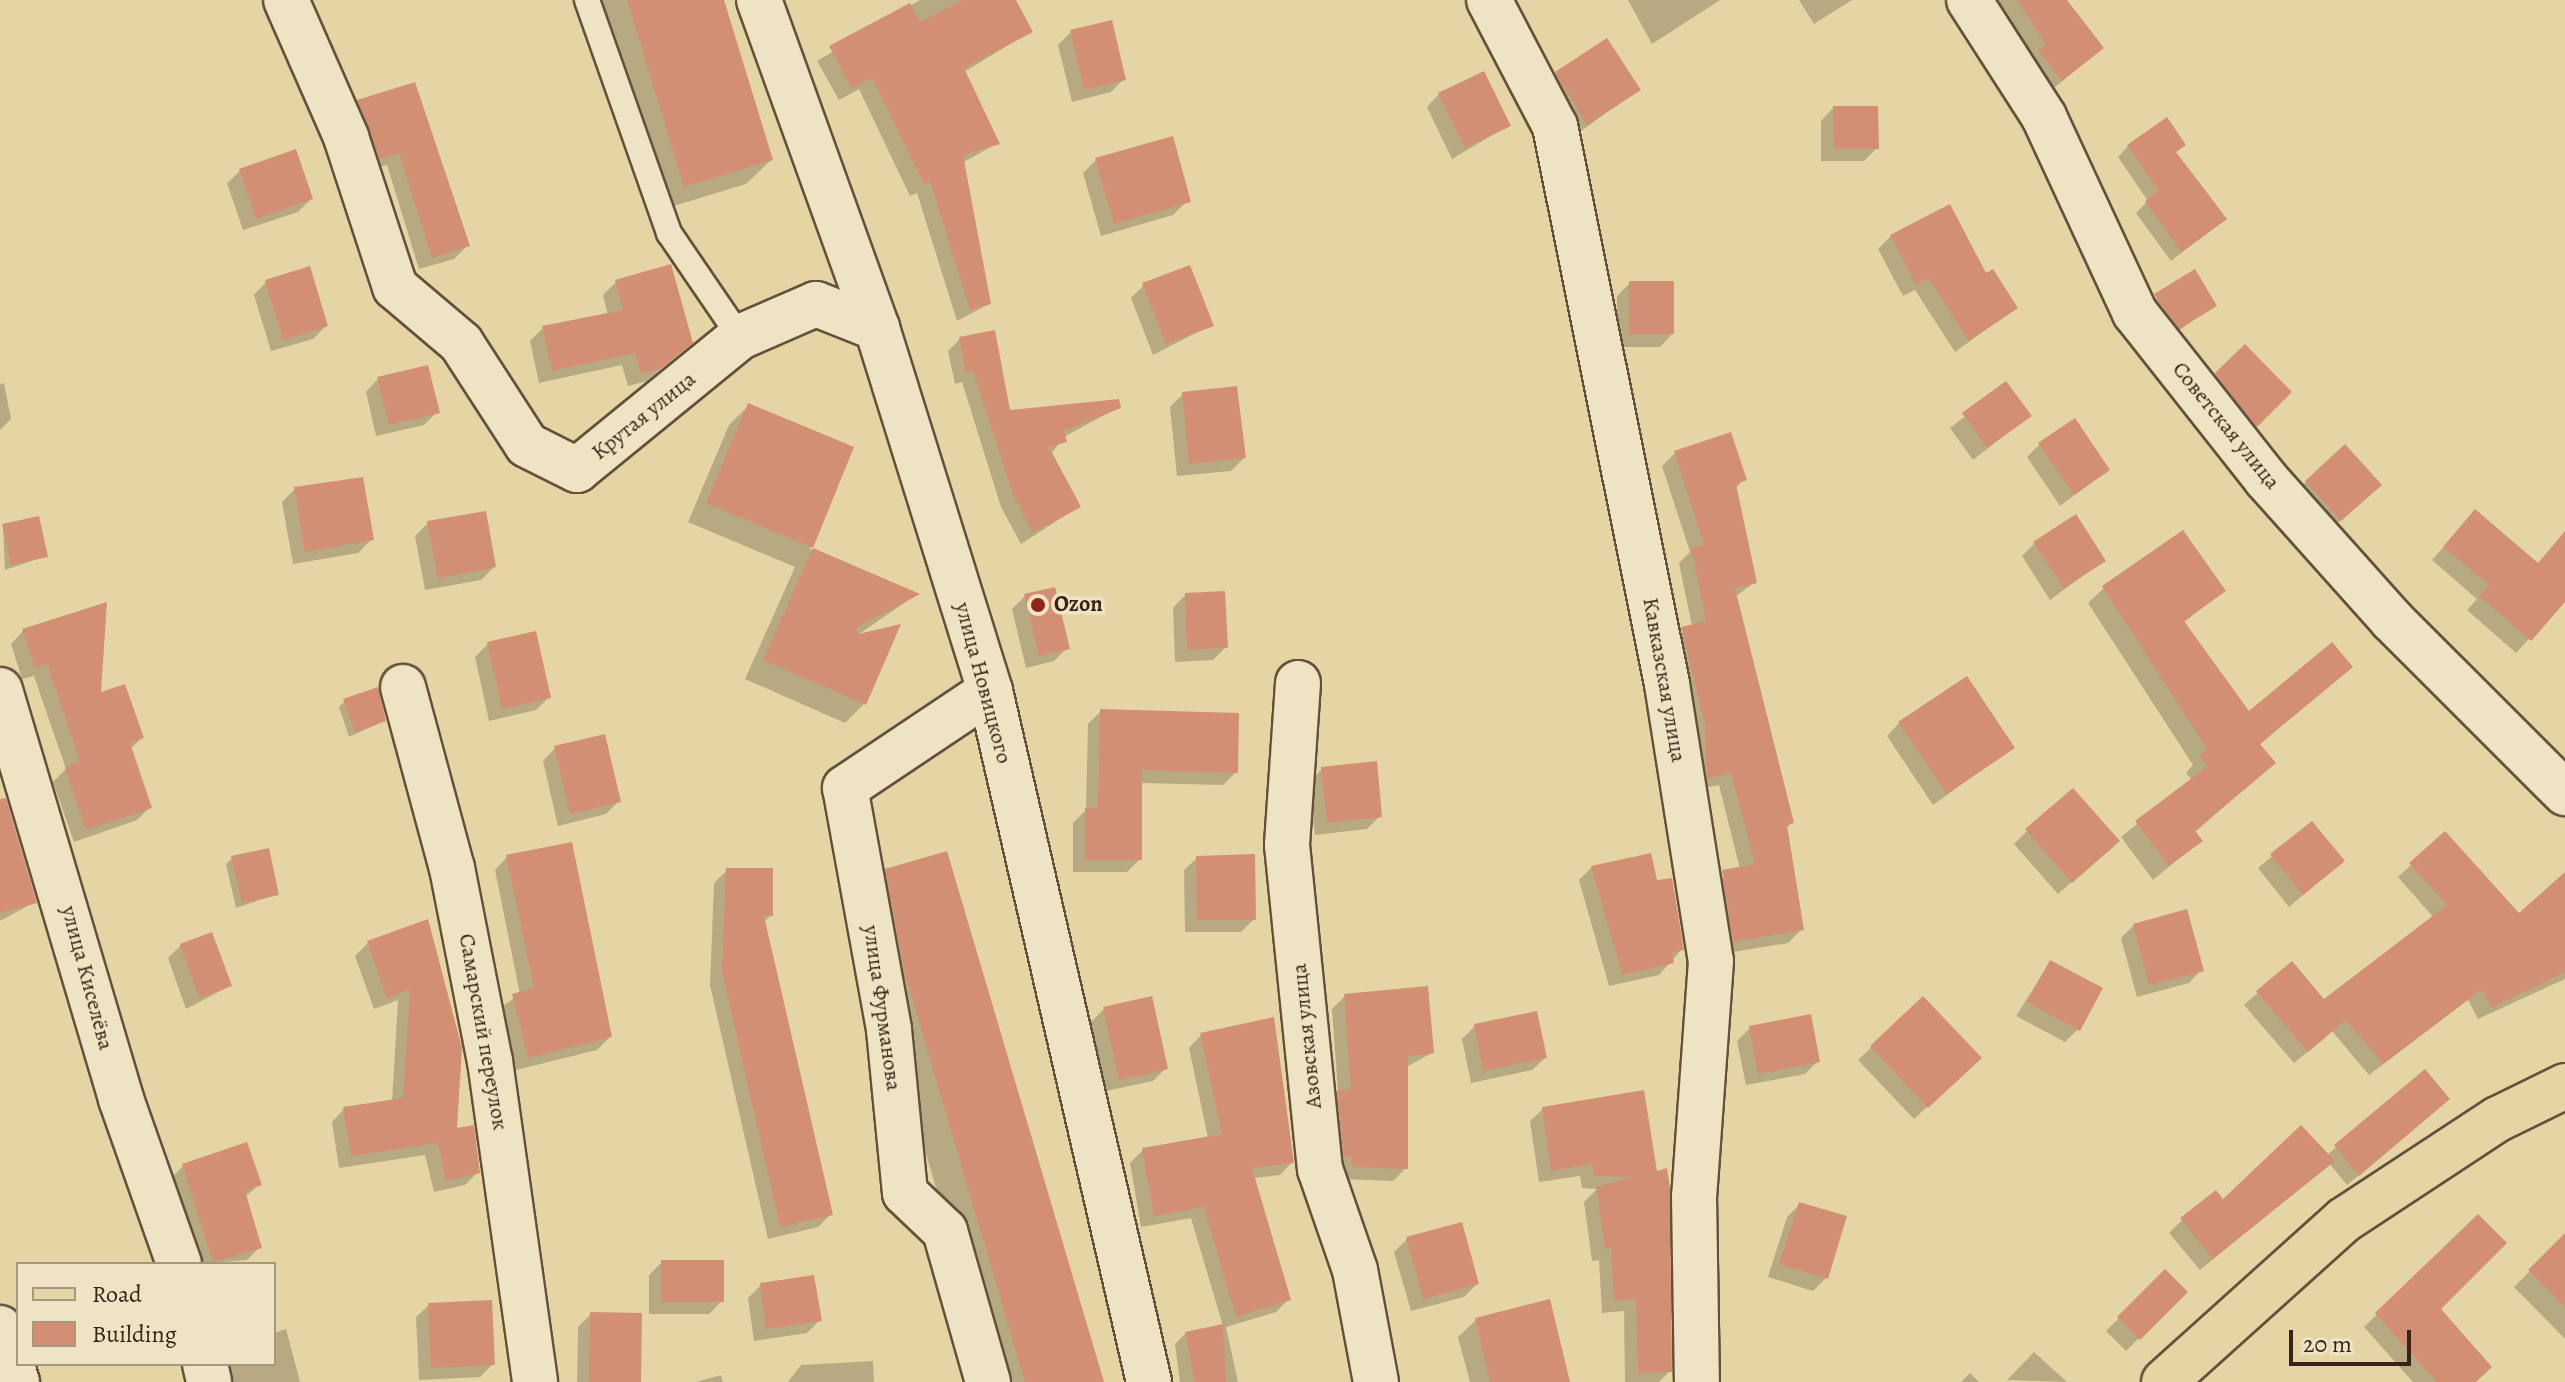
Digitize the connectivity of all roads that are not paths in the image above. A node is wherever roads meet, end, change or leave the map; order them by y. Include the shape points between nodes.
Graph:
1 (286, 0) edge
2 (587, 0) edge
3 (759, 0) edge
4 (1489, 0) edge
5 (1969, 0) edge
6 (877, 328) junction
7 (740, 337) junction
8 (1298, 683) dead end
9 (403, 687) dead end
10 (0, 690) edge
11 (990, 691) junction
12 (2565, 793) edge
13 (2565, 1086) edge
14 (178, 1262) edge
15 (0, 1328) edge
16 (17, 1382) edge
17 (535, 1382) edge
18 (988, 1382) edge
19 (1149, 1382) edge
20 (1376, 1382) edge
21 (1697, 1382) edge
22 (2164, 1382) edge

1 - 7 street, Крутая улица via 346,137 395,287 461,343 527,445 577,470
2 - 7 lane via 669,233
3 - 6 street, улица Новицкого
4 - 21 street, Кавказская улица via 1555,126 1667,684 1711,961 1694,1196
5 - 12 street, Советская улица via 2044,117 2135,313 2266,479 2381,608
6 - 7 street, Крутая улица via 816,304
6 - 11 street, улица Новицкого
8 - 20 street, Азовская улица via 1287,845 1320,1169 1355,1270
9 - 17 street, Самарский переулок via 452,868 490,1061
10 - 14 street, улица Киселёва via 121,1099
11 - 18 street, улица Фурманова via 845,788 889,1029 905,1193 945,1231
11 - 19 street, улица Новицкого
13 - 22 main road via 2498,1119 2344,1220
15 - 16 street

